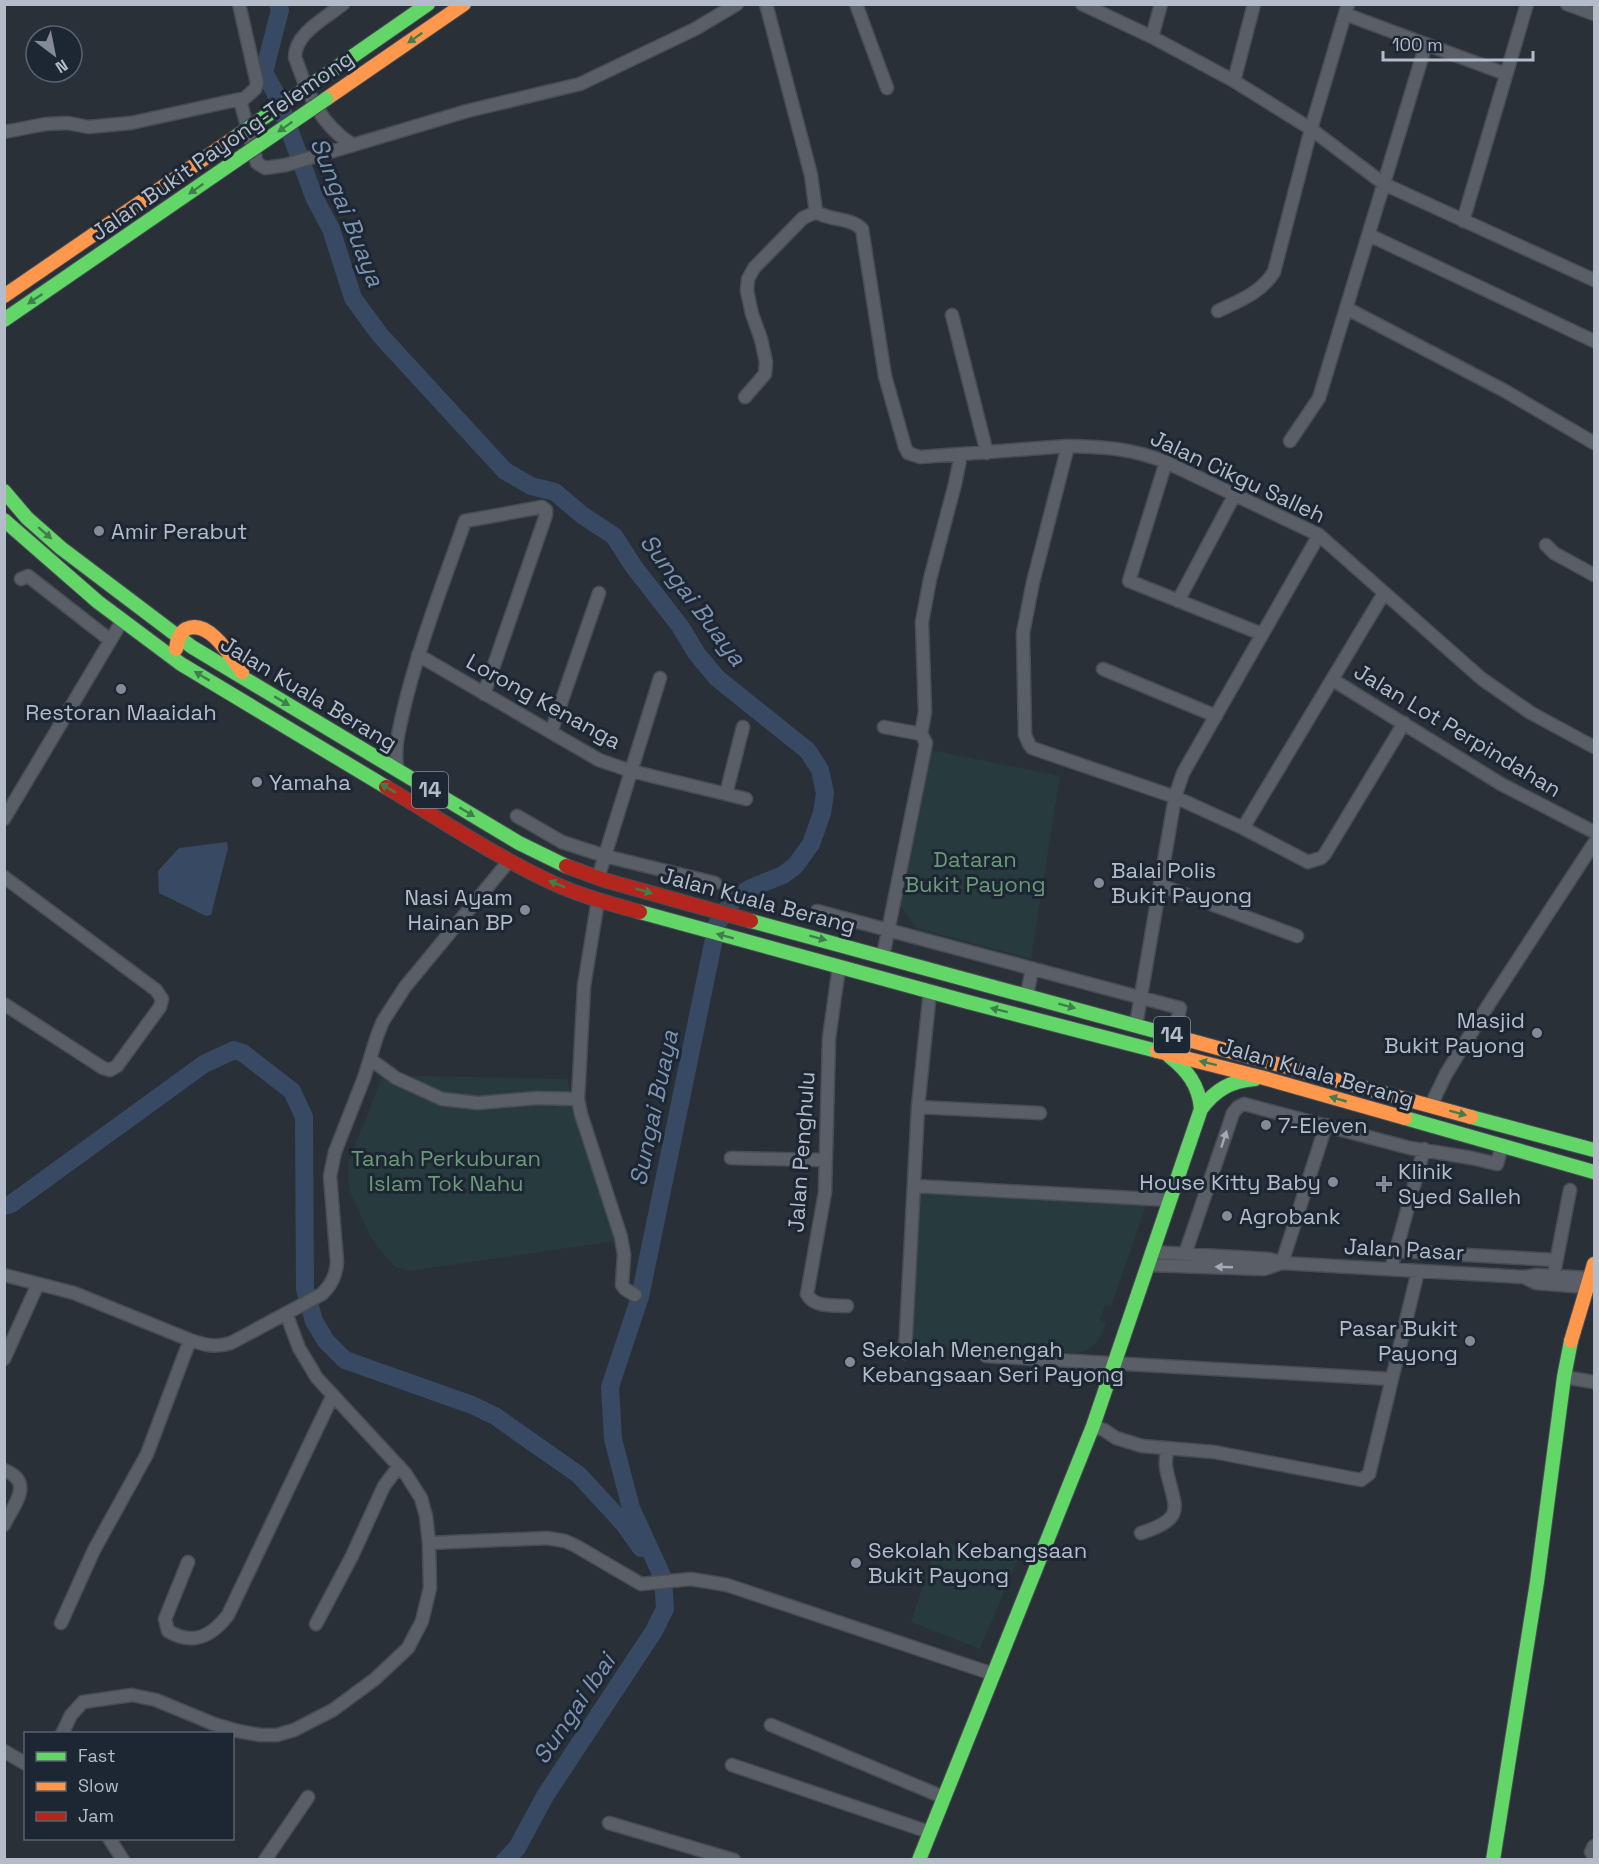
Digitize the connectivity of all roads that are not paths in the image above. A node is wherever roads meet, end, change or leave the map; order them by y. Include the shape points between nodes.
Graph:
1 (239, 4) edge
2 (343, 4) edge
3 (428, 4) edge
4 (464, 4) edge
5 (737, 4) edge
6 (766, 4) edge
7 (856, 4) edge
8 (1082, 4) edge
9 (1161, 4) edge
10 (1254, 4) edge
11 (1527, 4) edge
12 (1567, 4) edge
13 (1346, 9) edge
14 (1594, 14) edge
15 (1152, 37) junction
16 (1426, 44) junction
17 (1506, 74) junction
18 (1234, 81) junction
19 (887, 88) dead end
20 (240, 100) junction
21 (1311, 129) junction
22 (4, 132) edge
23 (353, 145) junction
24 (1384, 184) junction
25 (816, 212) junction
26 (1463, 221) junction
27 (1369, 236) junction
28 (64, 255) junction
29 (1594, 280) edge
30 (4, 290) edge
31 (4, 296) edge
32 (1346, 308) junction
33 (1218, 311) dead end
34 (952, 315) dead end
35 (4, 320) edge
36 (1594, 341) edge
37 (745, 397) dead end
38 (1290, 441) dead end
39 (1594, 443) edge
40 (1068, 446) junction
41 (987, 453) junction
42 (961, 454) junction
43 (1166, 462) junction
44 (4, 491) edge
45 (1234, 496) junction
46 (4, 520) edge
47 (1319, 535) junction
48 (1546, 545) dead end
49 (1594, 575) edge
50 (21, 579) dead end
51 (599, 593) dead end
52 (1384, 593) junction
53 (1178, 600) junction
54 (98, 602) junction
55 (84, 619) junction
56 (122, 621) junction
57 (1262, 634) junction
58 (179, 637) junction
59 (110, 640) junction
60 (418, 655) junction
61 (181, 664) junction
62 (1103, 669) dead end
63 (660, 678) dead end
64 (248, 680) junction
65 (1333, 680) junction
66 (484, 694) junction
67 (1216, 716) junction
68 (1404, 723) junction
69 (743, 727) dead end
70 (884, 727) dead end
71 (550, 732) junction
72 (921, 734) junction
73 (1594, 747) edge
74 (398, 771) junction
75 (631, 771) junction
76 (726, 794) junction
77 (1175, 797) junction
78 (746, 799) dead end
79 (517, 816) dead end
80 (4, 819) edge
81 (1243, 828) junction
82 (1594, 832) edge
83 (1594, 843) edge
84 (605, 856) junction
85 (509, 861) junction
86 (4, 878) edge
87 (598, 878) junction
88 (714, 883) dead end
89 (1160, 885) junction
90 (598, 900) junction
91 (817, 911) dead end
92 (888, 930) junction
93 (1297, 936) dead end
94 (883, 956) junction
95 (839, 967) junction
96 (1032, 969) junction
97 (930, 991) junction
98 (1027, 995) junction
99 (1140, 998) junction
100 (4, 1004) edge
101 (1136, 1025) junction
102 (1174, 1035) junction
103 (1164, 1052) junction
104 (370, 1059) junction
105 (1264, 1078) junction
106 (578, 1099) junction
107 (1431, 1105) junction
108 (918, 1107) junction
109 (1200, 1109) junction
110 (1040, 1113) dead end
111 (1326, 1125) junction
112 (1502, 1146) junction
113 (1590, 1147) edge
114 (1424, 1149) junction
115 (730, 1158) dead end
116 (825, 1160) junction
117 (1576, 1167) junction
118 (1594, 1172) edge
119 (1594, 1183) edge
120 (914, 1186) junction
121 (1570, 1190) dead end
122 (1170, 1200) junction
123 (1396, 1251) junction
124 (1185, 1254) junction
125 (1150, 1258) junction
126 (1556, 1260) junction
127 (1282, 1263) junction
128 (1594, 1264) edge
129 (1391, 1269) junction
130 (1418, 1270) junction
131 (4, 1275) edge
132 (1554, 1276) junction
133 (1524, 1277) junction
134 (1588, 1282) junction
135 (38, 1284) junction
136 (635, 1295) dead end
137 (847, 1306) dead end
138 (290, 1311) junction
139 (190, 1340) junction
140 (905, 1353) dead end
141 (986, 1356) dead end
142 (4, 1359) edge
143 (1115, 1362) junction
144 (1564, 1377) junction
145 (1392, 1379) junction
146 (1594, 1383) edge
147 (332, 1396) junction
148 (1093, 1426) junction
149 (1167, 1448) junction
150 (399, 1466) junction
151 (4, 1470) edge
152 (4, 1525) edge
153 (1141, 1533) dead end
154 (429, 1543) junction
155 (188, 1562) dead end
156 (61, 1623) dead end
157 (315, 1624) dead end
158 (993, 1674) junction
159 (771, 1725) dead end
160 (63, 1732) edge
161 (4, 1751) edge
162 (24, 1763) edge
163 (732, 1765) dead end
164 (308, 1797) dead end
165 (943, 1797) junction
166 (609, 1823) dead end
167 (930, 1832) junction
168 (110, 1840) edge
169 (1594, 1846) edge
170 (1594, 1857) edge
171 (123, 1860) edge
172 (266, 1860) edge
173 (734, 1860) edge
174 (919, 1860) edge
175 (1493, 1860) edge

1 - 20 street via 257,83
2 - 23 street via 299,39 295,57 321,116
3 - 28 main road, Jalan Bukit Payong-Telemong, bridge
4 -> 35 main road, Jalan Bukit Payong-Telemong, bridge
5 - 23 street via 695,29 580,84
6 - 25 street via 811,176
7 - 19 street
8 - 15 street
9 - 15 street
10 - 18 street
11 - 17 street
12 - 14 street
13 - 16 street
13 - 21 street
15 - 18 street
16 - 17 street
16 - 24 street
17 - 26 street
18 - 21 street
20 - 22 street via 131,123 88,127 46,124
20 - 23 street via 257,163 266,168
21 - 24 street
21 - 33 street via 1274,272 1253,294
24 - 26 street
24 - 27 street
25 - 37 street via 803,218 748,279 747,291 766,362 765,374
25 - 42 street, Jalan Cikgu Salleh via 856,223 862,229 885,376 908,453 920,458
26 - 29 street
27 - 32 street
27 - 36 street
28 - 30 main road
28 - 31 main road, Jalan Bukit Payong-Telemong
32 - 38 street via 1319,398
32 - 39 street
34 - 41 street
40 - 41 street, Jalan Cikgu Salleh
40 - 43 street, Jalan Cikgu Salleh via 1140,452
40 - 77 street via 1023,633 1025,735 1036,750
41 - 42 street, Jalan Cikgu Salleh
42 - 72 street via 922,622 925,712
43 - 45 street, Jalan Cikgu Salleh
43 - 53 street via 1129,581
44 -> 58 main road, Jalan Kuala Berang / 14 via 61,548
45 - 47 street, Jalan Cikgu Salleh
45 - 53 street
46 - 54 main road, Jalan Kuala Berang / 14
47 - 52 street, Jalan Cikgu Salleh
47 - 57 street
48 - 49 street
50 - 55 street via 28,576
51 - 71 street
52 - 65 street
52 - 73 street, Jalan Cikgu Salleh via 1482,678 1531,712
53 - 57 street
54 - 55 street
54 - 56 main road, Jalan Kuala Berang / 14
55 - 59 street
56 - 59 street
56 - 61 main road, Jalan Kuala Berang / 14
57 - 67 street
58 - 61 main road via 175,647
58 - 64 main road, Jalan Kuala Berang / 14
58 - 64 main road via 196,626 206,628
59 - 80 street
60 - 66 street, Lorong Kenanga
60 - 66 street via 465,521 542,507 546,515
60 - 74 street via 396,745
85 -> 61 main road, Jalan Kuala Berang / 14
62 - 67 street
63 - 75 street
64 -> 74 main road, Jalan Kuala Berang / 14
65 - 68 street, Jalan Lot Perpindahan
65 - 81 street
66 - 71 street, Lorong Kenanga
67 - 77 street via 1182,773
68 - 81 street via 1321,858 1302,861
68 - 82 street, Jalan Lot Perpindahan via 1501,784
69 - 76 street
70 - 72 street
71 - 75 street, Lorong Kenanga via 599,760
72 - 92 street via 927,743
74 -> 87 main road, Jalan Kuala Berang / 14 via 519,843
75 - 76 street, Lorong Kenanga
75 - 84 street
76 - 78 street, Lorong Kenanga
77 - 81 street
77 - 89 street
79 - 84 street via 562,842
83 - 107 street via 1464,1044
84 - 87 street
84 - 88 street
90 -> 85 main road, Jalan Kuala Berang / 14
85 - 104 street via 394,1002
86 - 100 street via 156,990 162,999 124,1057 110,1070
87 -> 94 main road, Jalan Kuala Berang / 14
89 - 93 street
89 - 99 street
95 -> 90 main road, Jalan Kuala Berang / 14
90 - 106 street via 584,986
91 - 92 street
92 - 94 street
92 - 96 street
94 - 98 main road, Jalan Kuala Berang / 14
95 - 97 main road, Jalan Kuala Berang / 14
95 - 116 street, Jalan Penghulu via 828,1038
96 - 98 street
96 - 99 street
103 -> 97 main road, Jalan Kuala Berang / 14
97 - 108 street
98 -> 101 main road, Jalan Kuala Berang / 14
99 - 101 street
99 - 102 street via 1180,1008
101 - 102 main road, Jalan Kuala Berang / 14
102 - 107 main road, Jalan Kuala Berang / 14
105 -> 103 main road, Jalan Kuala Berang / 14
103 - 109 main road via 1195,1082
104 - 106 street via 396,1078 442,1099 478,1103
104 - 138 street via 335,1152 330,1176 336,1274 322,1294
105 - 109 main road via 1223,1086
112 -> 105 main road, Jalan Kuala Berang / 14
106 - 136 street via 619,1231 624,1255 622,1285
107 -> 113 main road, Jalan Kuala Berang / 14
108 - 110 street
108 - 120 street
109 - 122 main road
111 - 114 street
124 -> 111 street via 1238,1107 1250,1105
111 - 127 street
112 - 114 street via 1497,1164
112 - 117 main road, Jalan Kuala Berang / 14
114 - 123 street
115 - 116 street
116 - 137 street, Jalan Penghulu via 825,1192 807,1294 815,1304
117 - 118 main road, Jalan Kuala Berang / 14
117 - 119 main road
120 - 122 street
120 - 140 street
121 - 126 street
122 - 125 main road
123 - 126 street
123 - 129 street
124 - 125 street, Jalan Pasar
124 - 127 street, Jalan Pasar
127 -> 125 street, Jalan Pasar via 1264,1269
125 - 143 main road
126 - 132 street
127 - 129 street, Jalan Pasar
128 - 134 main road
129 - 130 street, Jalan Pasar
130 - 133 street, Jalan Pasar
130 - 145 street
131 - 135 street
132 - 133 street, Jalan Pasar
132 - 134 street, Jalan Pasar
133 - 134 street, Jalan Pasar via 1536,1283
134 - 144 main road
135 - 139 street via 74,1293
135 - 142 street
138 - 139 street via 219,1347
138 - 147 street via 299,1348
139 - 156 street via 147,1454 94,1550
141 - 143 street
143 - 145 street
143 - 148 main road
144 - 146 street
144 - 175 main road via 1537,1582
145 - 149 street via 1369,1474 1361,1480 1214,1452
147 - 150 street
147 - 155 street via 228,1615 209,1633 187,1639 168,1631 165,1619
148 - 149 street via 1142,1446
148 - 158 main road
149 - 153 street via 1165,1465 1176,1506 1171,1518 1160,1527
150 - 154 street via 421,1498
150 - 157 street via 384,1486
151 - 152 street via 19,1478 21,1484
154 - 158 street via 547,1538 565,1541 636,1582 702,1580 727,1585
154 - 160 street via 430,1588 422,1621 408,1648 375,1679 324,1715 294,1730 260,1735 132,1695 83,1702
158 - 165 main road
159 - 165 street
161 - 162 street
163 - 167 street
164 - 172 street
165 - 167 main road
166 - 173 street
167 - 174 main road
168 - 171 street
169 - 170 street

